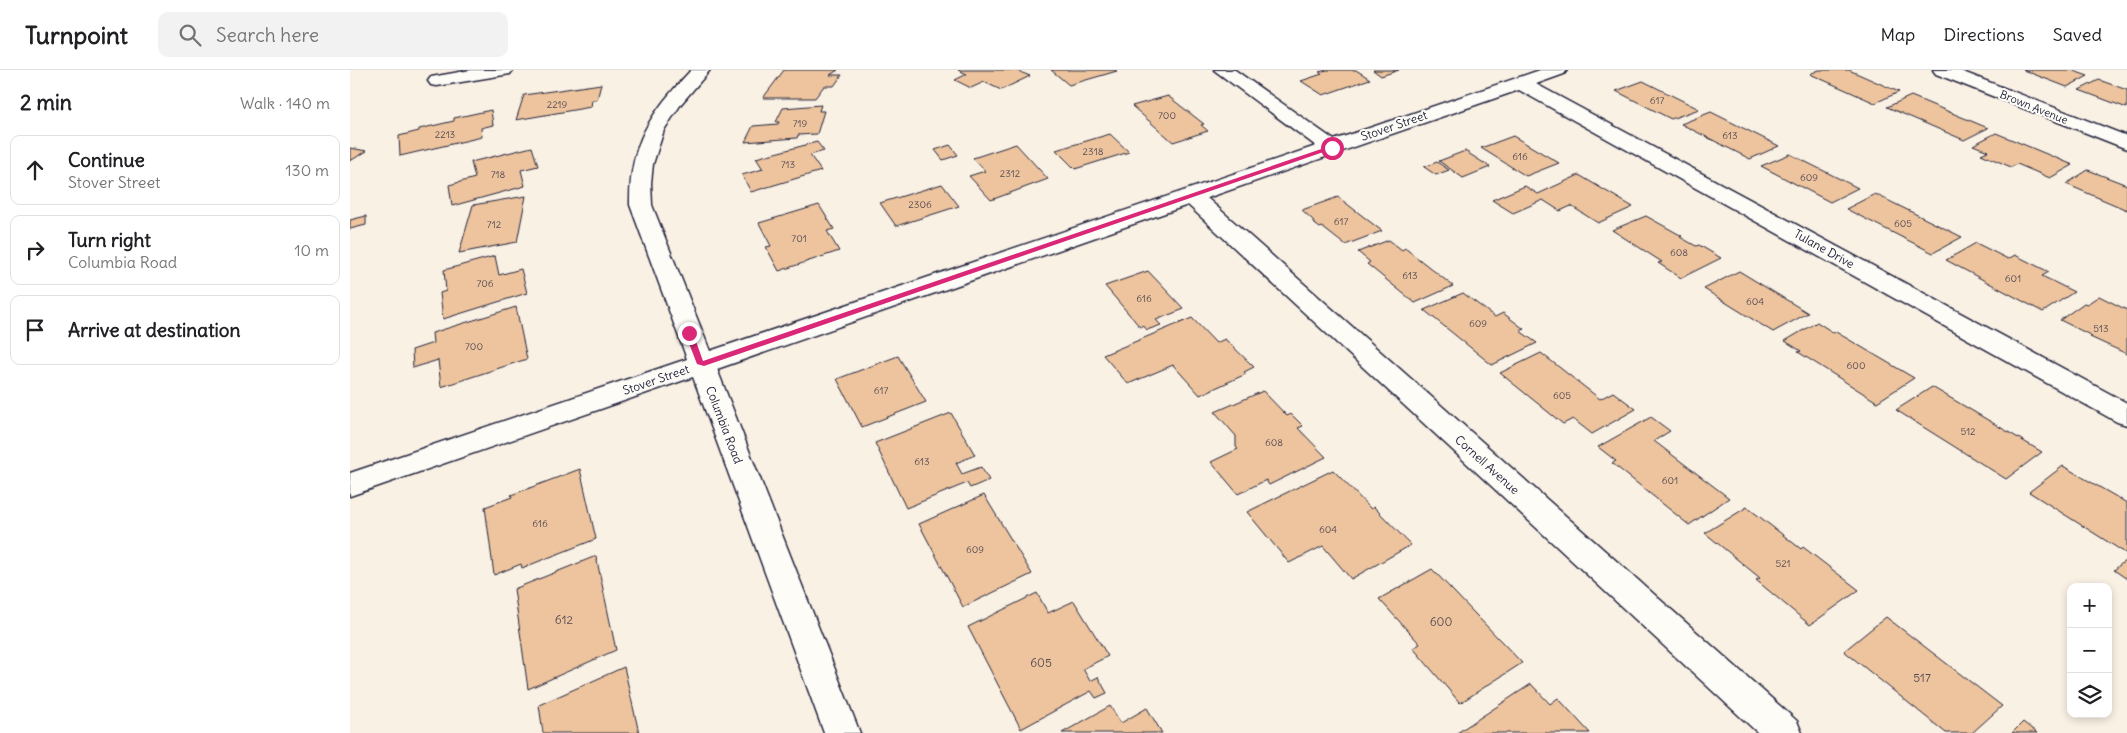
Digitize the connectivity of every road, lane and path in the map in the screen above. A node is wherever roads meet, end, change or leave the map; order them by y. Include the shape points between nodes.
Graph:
1 (504, 70) edge
2 (701, 70) edge
3 (1224, 70) edge
4 (1558, 70) edge
5 (1942, 70) edge
6 (437, 81) dead end
7 (1521, 83) junction
8 (2127, 143) edge
9 (1332, 148) junction
10 (1191, 196) junction
11 (701, 364) junction
12 (2127, 415) edge
13 (350, 485) edge
14 (842, 733) edge
15 (1784, 733) edge

1 - 6 street
2 - 11 street, Columbia Road via 671,101 655,126 643,156 639,184 641,205
3 - 9 street
4 - 7 street, Stover Street
5 - 8 street, Brown Avenue
7 - 9 street, Stover Street
7 - 12 street, Tulane Drive
9 - 10 street, Stover Street
10 - 11 street, Stover Street
10 - 15 street, Cornell Avenue
11 - 13 street, Stover Street
11 - 14 street, Columbia Road

